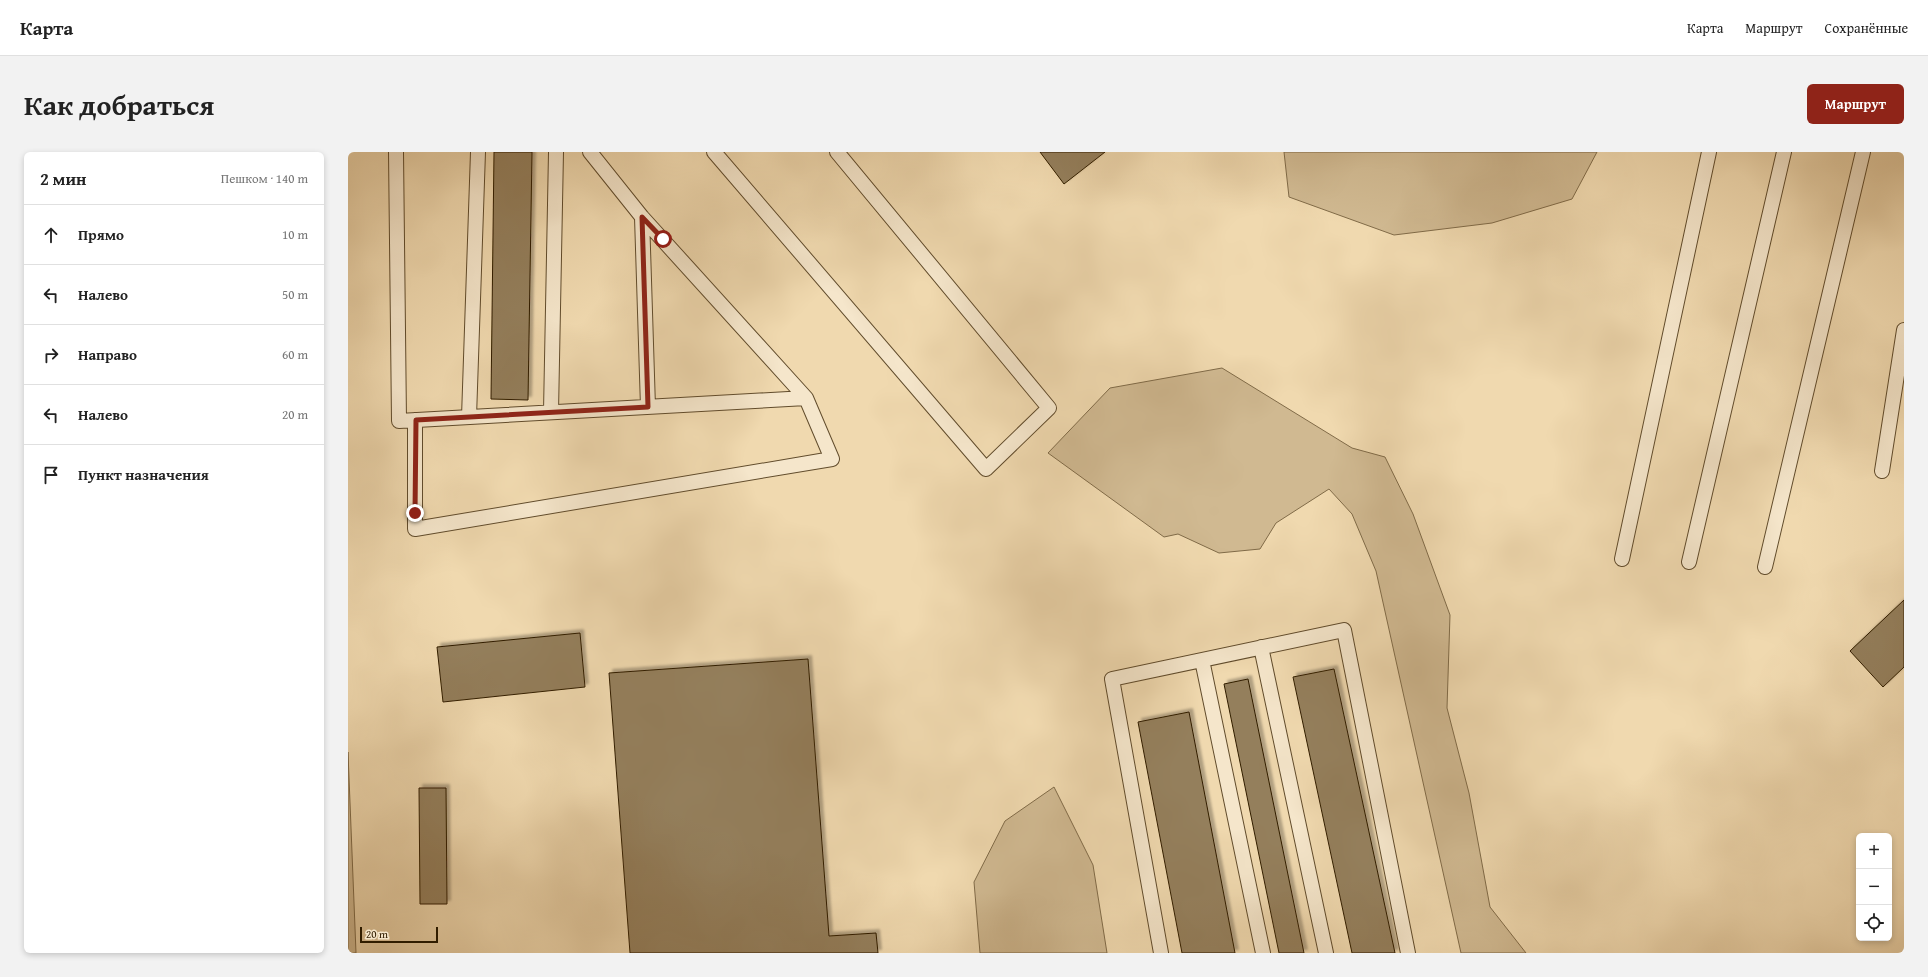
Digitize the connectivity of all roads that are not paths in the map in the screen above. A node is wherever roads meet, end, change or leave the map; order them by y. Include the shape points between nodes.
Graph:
1 (396, 152) edge
2 (478, 152) edge
3 (556, 152) edge
4 (590, 152) edge
5 (714, 152) edge
6 (837, 152) edge
7 (1709, 152) edge
8 (1784, 152) edge
9 (1863, 152) edge
10 (642, 217) junction
11 (1904, 330) edge
12 (806, 398) junction
13 (648, 407) junction
14 (551, 412) junction
15 (468, 417) junction
16 (416, 420) junction
17 (1882, 471) dead end
18 (1622, 559) dead end
19 (1689, 562) dead end
20 (1765, 567) dead end
21 (1261, 648) junction
22 (1202, 660) junction
23 (1160, 953) edge
24 (1263, 953) edge
25 (1326, 953) edge
26 (1408, 953) edge

1 - 16 lane via 399,421
2 - 15 lane
3 - 14 lane
4 - 10 lane
5 - 6 lane via 986,469 1049,408
7 - 18 lane
8 - 19 lane
9 - 20 lane
10 - 12 lane
10 - 13 lane
11 - 17 lane
12 - 13 lane
12 - 16 lane via 832,459 415,529
13 - 14 lane
14 - 15 lane
15 - 16 lane
21 - 22 lane
21 - 25 lane
21 - 26 lane via 1344,630
22 - 23 lane via 1112,679
22 - 24 lane

